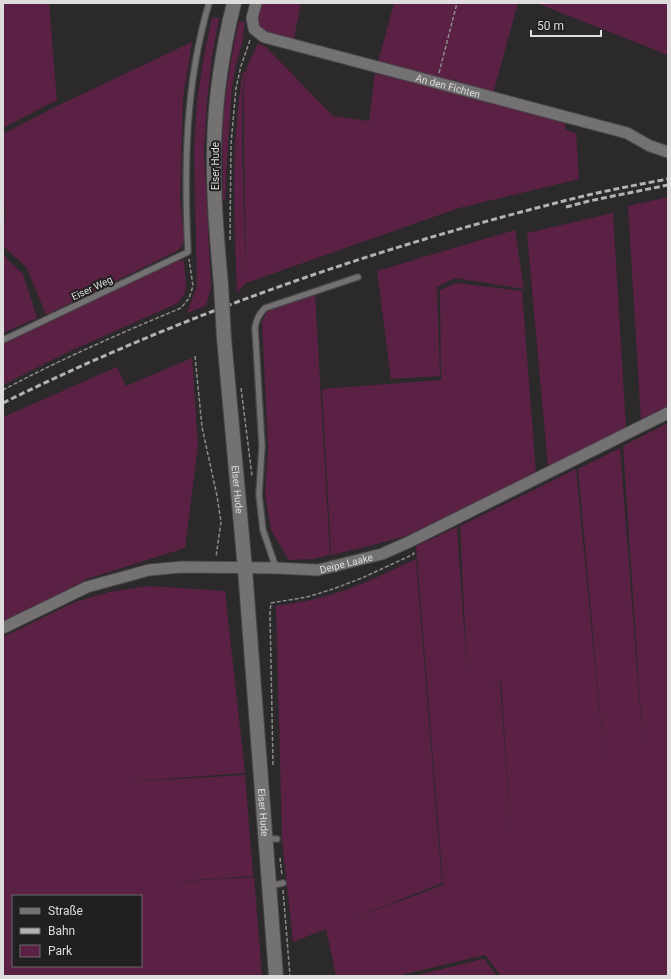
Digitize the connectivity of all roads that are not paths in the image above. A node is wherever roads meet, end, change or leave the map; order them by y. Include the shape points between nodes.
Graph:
1 (209, 3) edge
2 (234, 3) edge
3 (256, 3) edge
4 (668, 152) edge
5 (358, 277) dead end
6 (3, 340) edge
7 (668, 413) edge
8 (276, 568) junction
9 (245, 569) junction
10 (3, 628) edge
11 (276, 976) edge

1 - 6 lane, Eiser Weg via 196,52 186,147 188,252
2 - 9 street, Elser Hude, bridge via 222,55 214,148 224,338
3 - 4 street, An den Fichten via 252,18 254,29 264,38 627,133 650,146
5 - 8 lane, Elser Hude via 265,308 258,317 255,328 262,446 259,495 263,530
7 - 8 street, Deipe Laake via 382,554 318,570
8 - 9 street, Deipe Laake
9 - 10 street, Deipe Laake via 182,567 149,570 87,587
9 - 11 street, Elser Hude via 276,885

